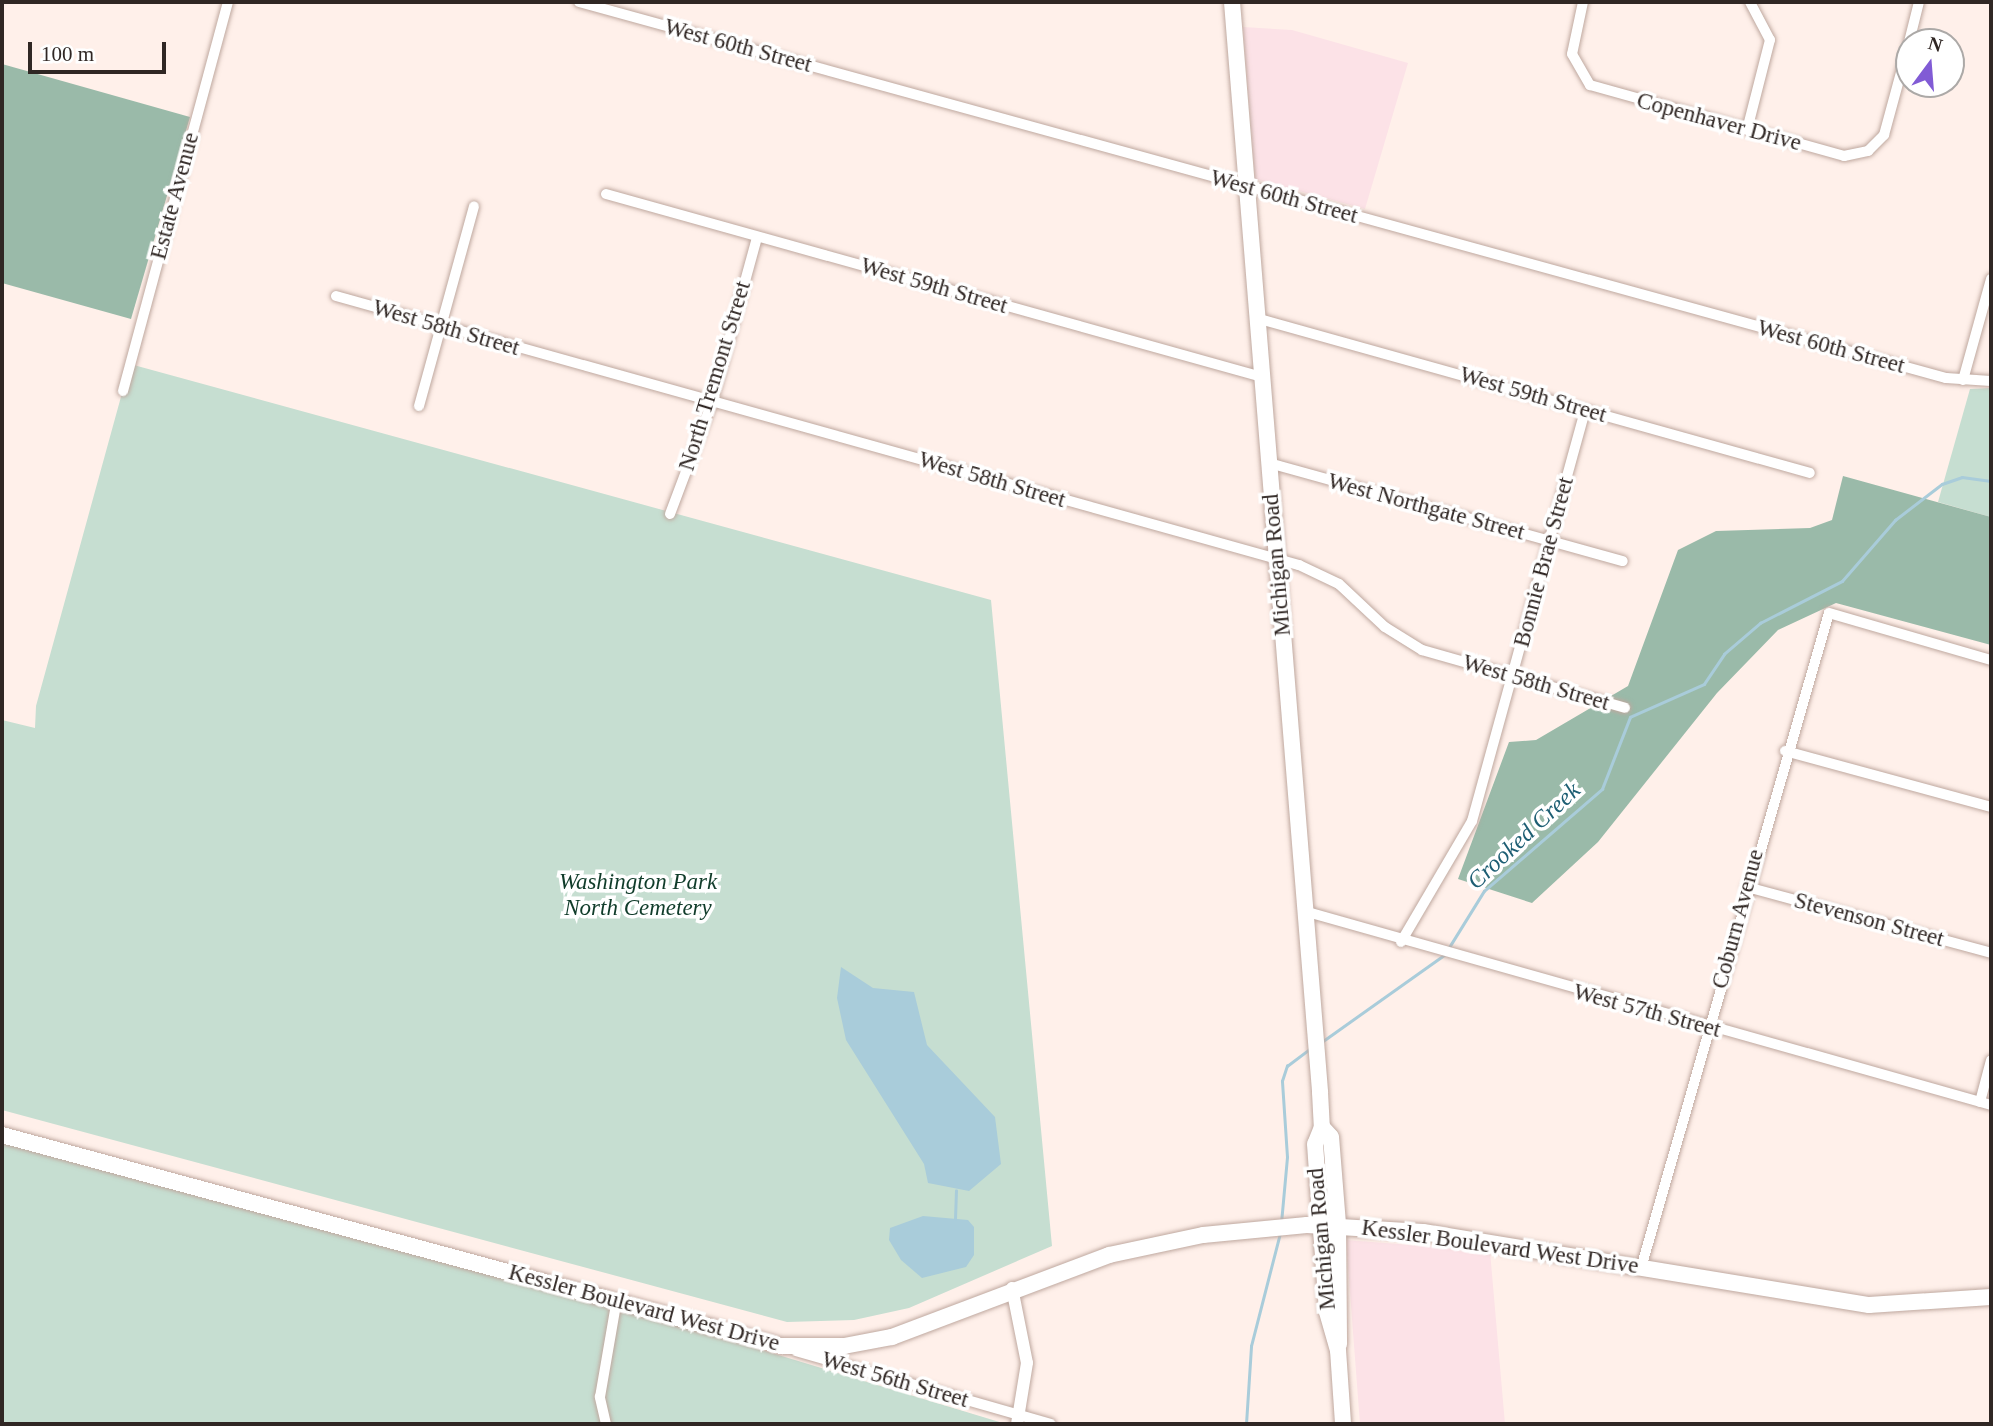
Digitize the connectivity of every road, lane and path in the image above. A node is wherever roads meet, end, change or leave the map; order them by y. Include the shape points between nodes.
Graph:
1 (228, 2) edge
2 (579, 2) edge
3 (1232, 2) edge
4 (1583, 2) edge
5 (1750, 2) edge
6 (1920, 2) edge
7 (1913, 28) edge
8 (1895, 97) edge
9 (1747, 130) junction
10 (1246, 187) junction
11 (606, 194) dead end
12 (474, 206) dead end
13 (757, 237) junction
14 (1991, 279) edge
15 (336, 296) dead end
16 (1256, 318) junction
17 (441, 327) junction
18 (1262, 377) junction
19 (1964, 380) junction
20 (1991, 381) edge
21 (123, 391) dead end
22 (712, 402) junction
23 (419, 406) dead end
24 (1585, 410) junction
25 (1269, 463) junction
26 (1810, 473) dead end
27 (670, 514) dead end
28 (1549, 541) junction
29 (1277, 559) junction
30 (1623, 561) dead end
31 (1991, 660) edge
32 (1512, 676) junction
33 (1625, 708) dead end
34 (1784, 751) junction
35 (1991, 807) edge
36 (1747, 887) junction
37 (1304, 911) junction
38 (1406, 944) junction
39 (1991, 953) edge
40 (1708, 1027) junction
41 (1991, 1060) edge
42 (1980, 1102) junction
43 (1991, 1105) edge
44 (2, 1135) edge
45 (1330, 1224) junction
46 (1641, 1268) junction
47 (1012, 1288) junction
48 (1991, 1299) edge
49 (616, 1304) junction
50 (780, 1346) junction
51 (1018, 1420) edge
52 (606, 1424) edge
53 (1051, 1424) edge
54 (1343, 1424) edge

1 - 21 street, Estate Avenue
2 - 10 street, West 60th Street
3 - 10 main road, Michigan Road
4 - 9 street, Copenhaver Drive via 1572,46 1577,71 1601,90
5 - 9 street via 1770,40
6 - 7 street
8 - 9 street, Copenhaver Drive via 1887,128 1868,151 1844,156
10 - 16 main road, Michigan Road
10 - 19 street, West 60th Street
11 - 13 street, West 59th Street
12 - 17 street
13 - 18 street, West 59th Street
13 - 22 street, North Tremont Street
14 - 19 street
15 - 17 street, West 58th Street
16 - 18 main road, Michigan Road
16 - 24 street, West 59th Street
17 - 22 street, West 58th Street
17 - 23 street
18 - 25 main road, Michigan Road
19 - 20 street, West 60th Street
22 - 27 street, North Tremont Street
22 - 29 street, West 58th Street
24 - 26 street, West 59th Street
24 - 28 street, Bonnie Brae Street
25 - 28 street, West Northgate Street
25 - 29 main road, Michigan Road
28 - 30 street, West Northgate Street
28 - 32 street, Bonnie Brae Street
29 - 32 street, West 58th Street via 1339,584 1413,646
29 - 37 main road, Michigan Road
31 - 34 street, Coburn Avenue via 1829,613
32 - 33 street, West 58th Street
32 - 38 street, Bonnie Brae Street via 1467,835
34 - 35 street
34 - 36 street, Coburn Avenue
36 - 39 street, Stevenson Street
36 - 40 street, Coburn Avenue
37 - 38 street, West 57th Street
37 - 45 main road, Michigan Road via 1321,1127 1315,1144
38 - 40 street, West 57th Street
40 - 42 street, West 57th Street
40 - 46 street, Coburn Avenue
41 - 42 street
42 - 43 street, West 57th Street
44 - 49 main road, Kessler Boulevard West Drive
45 - 46 main road, Kessler Boulevard West Drive
45 - 47 main road, Kessler Boulevard West Drive via 1260,1228 1108,1255
45 - 54 main road, Michigan Road via 1326,1312 1338,1350
46 - 48 main road, Kessler Boulevard West Drive via 1869,1304
47 - 50 main road, Kessler Boulevard West Drive via 892,1337 844,1346
47 - 51 street via 1027,1350
49 - 50 main road, Kessler Boulevard West Drive
49 - 52 street via 600,1397
50 - 51 street, West 56th Street
51 - 53 street, West 56th Street

